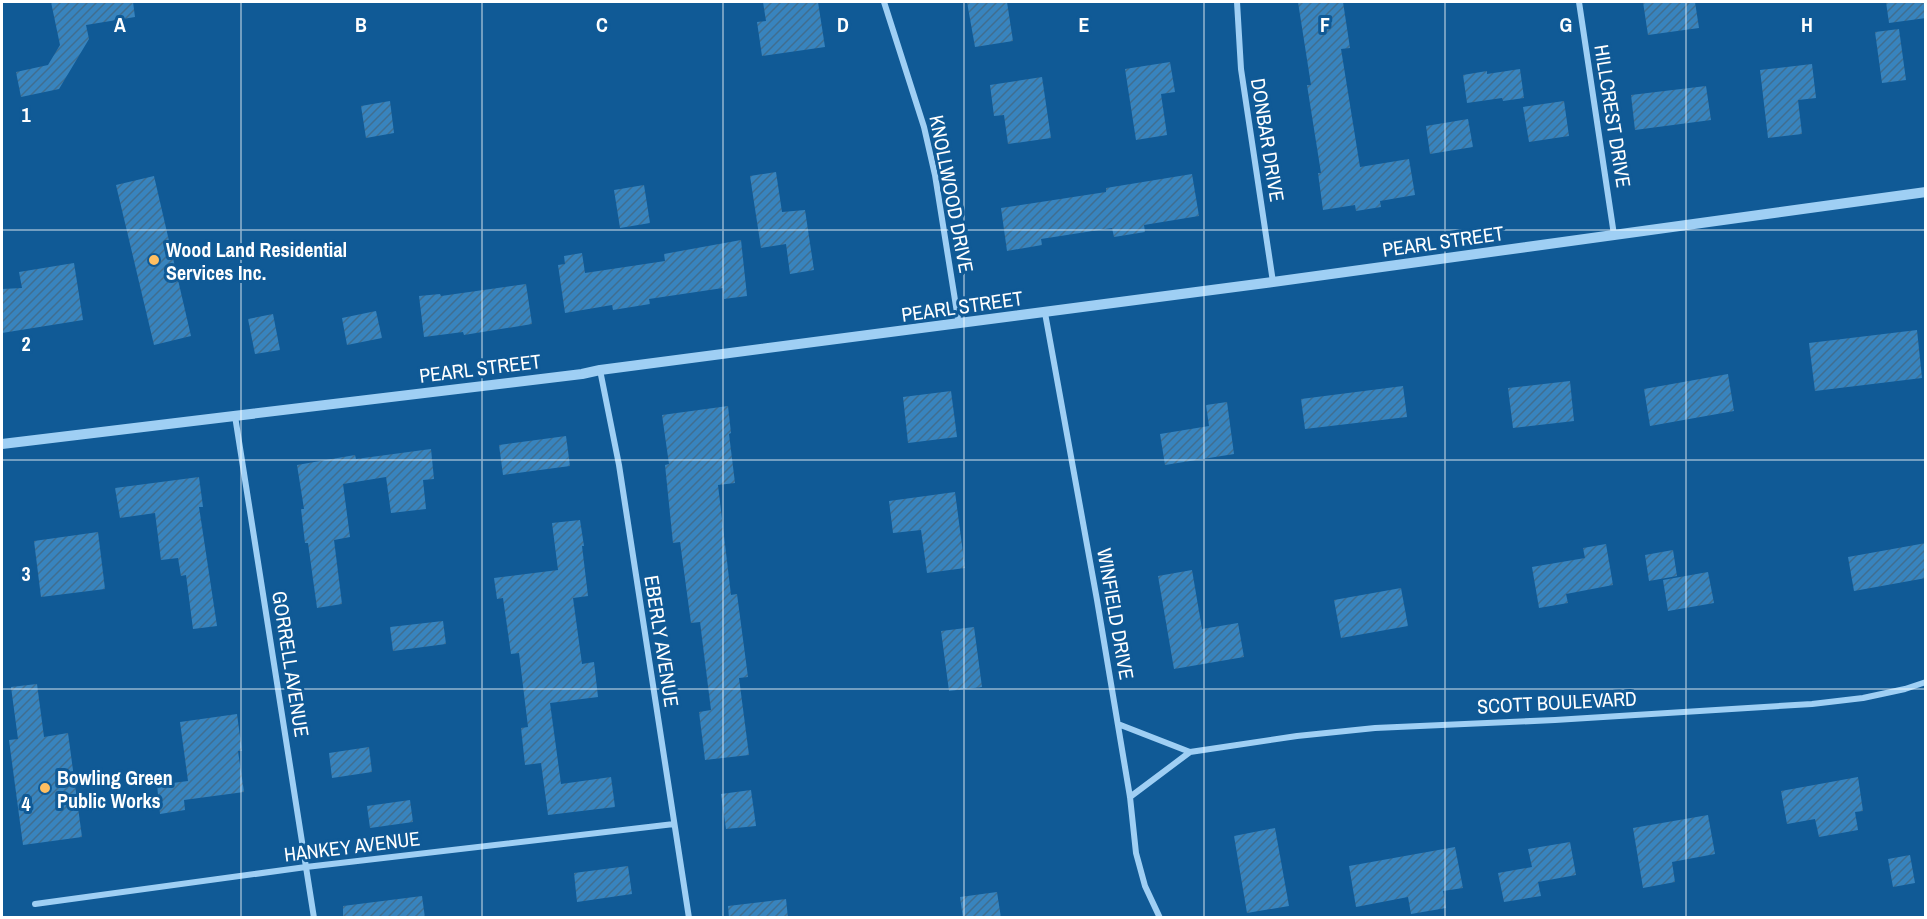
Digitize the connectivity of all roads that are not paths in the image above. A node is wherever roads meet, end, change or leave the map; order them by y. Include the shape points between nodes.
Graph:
1 (884, 2) edge
2 (1237, 2) edge
3 (1579, 2) edge
4 (1926, 192) edge
5 (1614, 235) junction
6 (1273, 282) junction
7 (1046, 313) junction
8 (959, 325) junction
9 (600, 370) junction
10 (235, 416) junction
11 (2, 444) edge
12 (1926, 682) edge
13 (1118, 724) junction
14 (1190, 752) junction
15 (1130, 797) junction
16 (674, 825) junction
17 (306, 867) junction
18 (35, 904) dead end
19 (314, 918) edge
20 (688, 918) edge
21 (1160, 918) edge

1 - 8 street, KNOLLWOOD DRIVE via 924,127
2 - 6 street, DONBAR DRIVE via 1241,69
3 - 5 street, HILLCREST DRIVE
4 - 5 street, PEARL STREET
5 - 6 street, PEARL STREET
6 - 7 street, PEARL STREET
7 - 8 street, PEARL STREET
7 - 13 street, WINFIELD DRIVE
8 - 9 street, PEARL STREET
9 - 10 street, PEARL STREET
9 - 16 street, EBERLY AVENUE via 619,465
10 - 11 street, PEARL STREET
10 - 17 street, GORRELL AVENUE
12 - 14 street, SCOTT BOULEVARD via 1863,698 1812,704 1375,728
13 - 14 street, SCOTT BOULEVARD
13 - 15 street, WINFIELD DRIVE
14 - 15 street, SCOTT BOULEVARD
15 - 21 street, WINFIELD DRIVE via 1136,853
16 - 17 street, HANKEY AVENUE
16 - 20 street, EBERLY AVENUE
17 - 18 street, HANKEY AVENUE
17 - 19 street, GORRELL AVENUE

